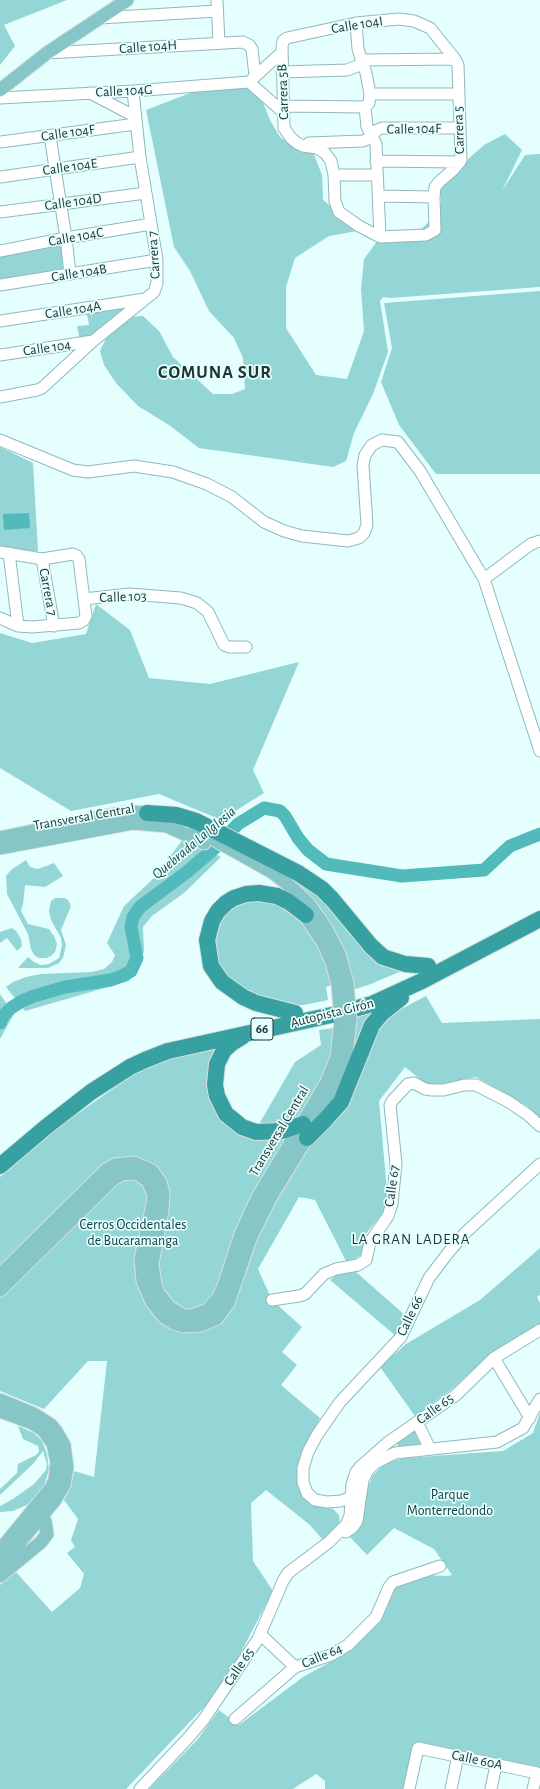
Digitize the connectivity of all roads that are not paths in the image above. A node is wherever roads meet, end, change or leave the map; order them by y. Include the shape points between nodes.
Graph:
1 (127, 0) edge
2 (217, 0) edge
3 (217, 11) junction
4 (100, 18) junction
5 (356, 23) junction
6 (283, 42) joint
7 (219, 43) junction
8 (47, 53) junction
9 (282, 53) junction
10 (455, 59) junction
11 (361, 60) junction
12 (282, 72) junction
13 (252, 79) junction
14 (0, 90) edge
15 (133, 91) junction
16 (90, 93) junction
17 (458, 94) junction
18 (0, 98) edge
19 (368, 101) junction
20 (284, 110) junction
21 (135, 120) junction
22 (459, 128) junction
23 (50, 136) junction
24 (372, 136) junction
25 (0, 142) edge
26 (302, 146) junction
27 (140, 157) junction
28 (376, 161) junction
29 (460, 162) junction
30 (54, 169) junction
31 (377, 175) junction
32 (334, 176) junction
33 (0, 177) edge
34 (146, 192) junction
35 (378, 196) junction
36 (434, 197) junction
37 (60, 204) junction
38 (0, 212) edge
39 (151, 224) junction
40 (380, 237) junction
41 (66, 238) junction
42 (0, 251) edge
43 (157, 260) junction
44 (70, 274) junction
45 (0, 285) edge
46 (146, 298) junction
47 (0, 321) edge
48 (93, 341) junction
49 (0, 355) edge
50 (0, 397) edge
51 (0, 440) edge
52 (540, 541) edge
53 (4, 553) edge
54 (42, 559) junction
55 (484, 579) junction
56 (84, 599) junction
57 (0, 618) edge
58 (18, 626) junction
59 (54, 626) junction
60 (246, 647) dead end
61 (540, 751) edge
62 (147, 813) joint
63 (207, 835) junction
64 (0, 838) edge
65 (0, 848) edge
66 (230, 848) junction
67 (540, 907) edge
68 (306, 915) junction
69 (540, 919) edge
70 (428, 966) junction
71 (422, 981) junction
72 (342, 984) junction
73 (295, 1013) junction
74 (262, 1029) junction
75 (540, 1126) edge
76 (305, 1131) junction
77 (0, 1154) edge
78 (540, 1164) edge
79 (0, 1166) edge
80 (0, 1275) edge
81 (0, 1290) edge
82 (272, 1300) dead end
83 (540, 1330) edge
84 (494, 1358) junction
85 (540, 1399) edge
86 (2, 1406) edge
87 (530, 1418) junction
88 (417, 1422) junction
89 (387, 1443) junction
90 (430, 1449) junction
91 (395, 1453) junction
92 (354, 1502) junction
93 (331, 1503) junction
94 (38, 1513) junction
95 (346, 1525) junction
96 (329, 1542) junction
97 (0, 1550) edge
98 (0, 1566) edge
99 (440, 1566) dead end
100 (0, 1576) edge
101 (260, 1634) junction
102 (295, 1667) junction
103 (235, 1719) dead end
104 (458, 1756) junction
105 (496, 1764) junction
106 (140, 1789) edge
107 (409, 1789) edge
108 (451, 1789) edge
109 (491, 1789) edge
110 (533, 1789) edge

1 - 4 main road
2 - 3 street
3 - 4 street
3 - 7 street
4 - 8 main road
5 - 6 street, Calle 104I via 287,38
5 - 10 street, Calle 104I via 399,19 414,21 430,28
5 - 11 street
6 - 9 street, Carrera 5B
7 - 8 street, Calle 104H
7 - 13 street, Calle 104H via 243,42 249,45 252,49
8 - 14 main road
9 - 12 street, Carrera 5B
9 - 13 street
10 - 11 street
10 - 17 street, Carrera 5 via 458,65
11 - 12 street via 360,64 347,70
11 - 19 street via 366,73
12 - 20 street, Carrera 5B
13 - 15 street, Calle 104G
13 - 20 street
15 - 16 street, Calle 104G
15 - 21 street, Carrera 7
16 - 18 street, Calle 104G
16 - 21 street
17 - 19 street
17 - 22 street, Carrera 5
19 - 20 street
19 - 24 street via 367,127
20 - 26 street, Carrera 5B via 284,128 291,138
21 - 23 street, Calle 104F
21 - 27 street, Carrera 7
22 - 24 street, Calle 104F via 382,128
22 - 29 street, Carrera 5
23 - 25 street, Calle 104F
23 - 30 street
24 - 26 street, Calle 104F via 363,141 318,142
24 - 28 street via 376,144
26 - 32 street, Carrera 5B via 318,148 325,153 331,161
27 - 30 street, Calle 104E
27 - 34 street, Carrera 7
28 - 29 street
28 - 31 street
29 - 36 street, Carrera 5 via 435,187
30 - 33 street, Calle 104E
30 - 37 street
31 - 32 street
31 - 35 street
32 - 40 street, Carrera 5B via 335,201 339,212
34 - 37 street, Calle 104D
34 - 39 street, Carrera 7
35 - 36 street
35 - 40 street
36 - 40 street, Carrera 5 via 430,233
37 - 38 street, Calle 104D
37 - 41 street
39 - 41 street, Calle 104C
39 - 43 street, Carrera 7
41 - 42 street, Calle 104C
41 - 44 street
43 - 44 street, Calle 104B
43 - 46 street, Carrera 7 via 157,283 154,292
44 - 45 street, Calle 104B
46 - 47 street, Calle 104A
46 - 48 street, Carrera 7
48 - 49 street, Calle 104
48 - 50 street, Carrera 7 via 37,390
51 - 55 street via 73,470 88,472 134,466 173,472 207,484 264,522 284,532 348,540 359,538 367,525 365,455 372,446 382,440 392,440 398,442 420,471
52 - 55 street via 531,544
53 - 54 street
53 - 58 street
54 - 56 street via 72,554 77,556
54 - 59 street, Carrera 7
55 - 61 street
56 - 59 street, Calle 103 via 84,620
56 - 60 street, Calle 103 via 129,594 181,598 197,603 208,612 224,645
57 - 58 street, Calle 103
58 - 59 street, Calle 103
62 - 63 highway via 176,815 196,821
62 - 64 main road, Transversal Central via 115,814
63 - 65 main road, Transversal Central via 166,826 133,823
63 - 66 highway
66 - 68 main road, Transversal Central via 289,895
66 - 70 highway via 298,872 322,889 383,957 405,964
66 - 72 main road, Transversal Central via 272,872 308,903 325,927 339,954
67 - 70 highway, Autopista Girón / 66
68 - 72 main road, Transversal Central via 328,951
68 - 73 highway via 277,896 246,894 234,898 218,911 212,921 207,940 211,966 222,982 243,997
69 - 71 highway, Autopista Girón / 66
70 - 73 highway, Autopista Girón / 66 via 366,996
71 - 74 highway, Autopista Girón / 66 via 364,1007
71 - 76 highway via 377,1019 369,1031 341,1102 330,1115
72 - 76 main road, Transversal Central, bridge via 346,1019 333,1068
73 - 77 highway, Autopista Girón / 66 via 171,1042 131,1056 64,1101
74 - 76 highway via 232,1043 224,1050 215,1075 217,1096 226,1114 248,1130
74 - 79 highway, Autopista Girón / 66 via 168,1051 130,1067 68,1109
75 - 82 street, Calle 67 via 509,1102 476,1086 464,1085 432,1090 408,1084 390,1105 396,1164 394,1197 388,1216 370,1242 366,1260 358,1265 324,1274 305,1294
76 - 80 main road, Transversal Central via 250,1212 219,1297 208,1310 200,1314 192,1316 177,1313 163,1301 155,1285 152,1254 163,1194 160,1182 152,1170 134,1163 116,1165 105,1171
76 - 81 main road, Transversal Central via 256,1226 228,1303 217,1318 210,1322 192,1327 174,1323 158,1311 147,1293 141,1259 154,1195 152,1187 144,1177 131,1173 113,1179
78 - 93 street, Calle 66 via 466,1233 432,1274 401,1338 340,1402 322,1426 303,1468 302,1482 311,1497
83 - 84 street, Calle 65
84 - 87 street
84 - 88 street, Calle 65 via 456,1395
85 - 87 street
86 - 94 main road via 34,1414 51,1425 66,1452 67,1473 64,1485
87 - 90 street via 518,1432 497,1442
88 - 89 street, Calle 65
88 - 90 street
89 - 91 street via 392,1446
89 - 92 street, Calle 65 via 356,1472 352,1484
90 - 91 street
91 - 92 street, Calle 65 via 375,1463 368,1470
92 - 93 street
92 - 95 street, Calle 65
92 - 96 street, Calle 65 via 358,1518 353,1527
93 - 95 street via 344,1513
94 - 97 main road
94 - 98 main road
94 - 100 main road via 47,1528 47,1534
95 - 96 street, Calle 65
96 - 101 street, Calle 65 via 285,1576
99 - 102 street, Calle 64 via 393,1582 388,1587 376,1617 348,1645 331,1655
101 - 102 street
101 - 106 street, Calle 65 via 204,1719
102 - 103 street, Calle 64
104 - 105 street, Calle 60A
104 - 107 street, Calle 60A via 418,1748
104 - 108 street
105 - 109 street
105 - 110 street, Calle 60A via 536,1773

